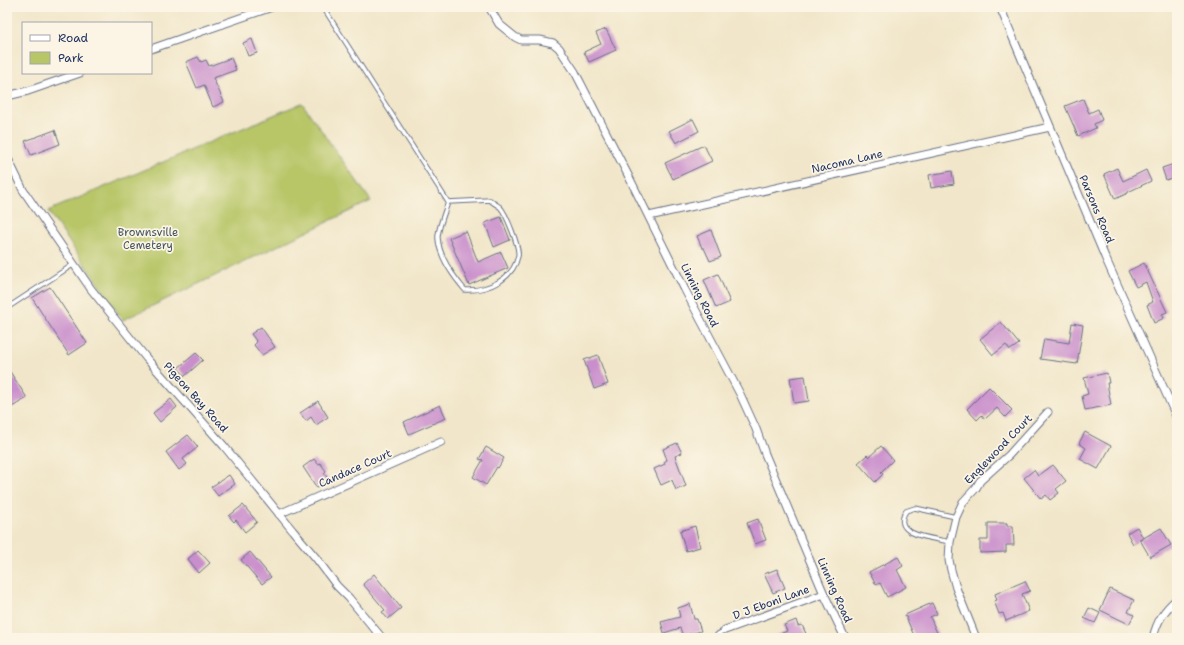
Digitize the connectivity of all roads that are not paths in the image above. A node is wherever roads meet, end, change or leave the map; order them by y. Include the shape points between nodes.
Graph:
1 (272, 7) edge
2 (323, 7) edge
3 (489, 7) edge
4 (1000, 7) edge
5 (152, 49) edge
6 (77, 74) edge
7 (7, 96) edge
8 (1050, 127) junction
9 (7, 160) edge
10 (448, 202) junction
11 (649, 216) junction
12 (74, 264) junction
13 (7, 308) edge
14 (1048, 412) dead end
15 (1177, 418) edge
16 (441, 442) dead end
17 (278, 514) junction
18 (956, 517) junction
19 (950, 542) junction
20 (824, 594) junction
21 (1177, 599) edge
22 (725, 630) joint
23 (382, 638) edge
24 (714, 638) edge
25 (845, 638) edge
26 (976, 638) edge
27 (1153, 638) edge

1 - 5 street
2 - 10 lane
3 - 11 street, Linning Road via 499,24 515,37 527,41 547,41 559,48 575,72
4 - 8 street, Parsons Road
6 - 7 street
8 - 11 street, Nacoma Lane
8 - 15 street, Parsons Road
9 - 12 street, Pigeon Bay Road via 23,190
10 - 10 lane via 437,237 444,261 456,280 465,290 476,290 508,276 518,255 514,235 501,208 490,200
11 - 20 street, Linning Road via 756,428
12 - 13 lane
12 - 17 street, Pigeon Bay Road via 147,359 224,446
14 - 18 street, Englewood Court via 1009,456 980,481 963,502
16 - 17 street, Candace Court
17 - 23 street, Pigeon Bay Road
18 - 19 street, Englewood Court
18 - 19 lane via 915,508 906,510 903,515 903,524 909,532
19 - 26 street, Englewood Court via 949,560 954,582
20 - 22 street, D J Eboni Lane
20 - 25 street, Linning Road
21 - 27 street via 1158,621
22 - 24 lane

